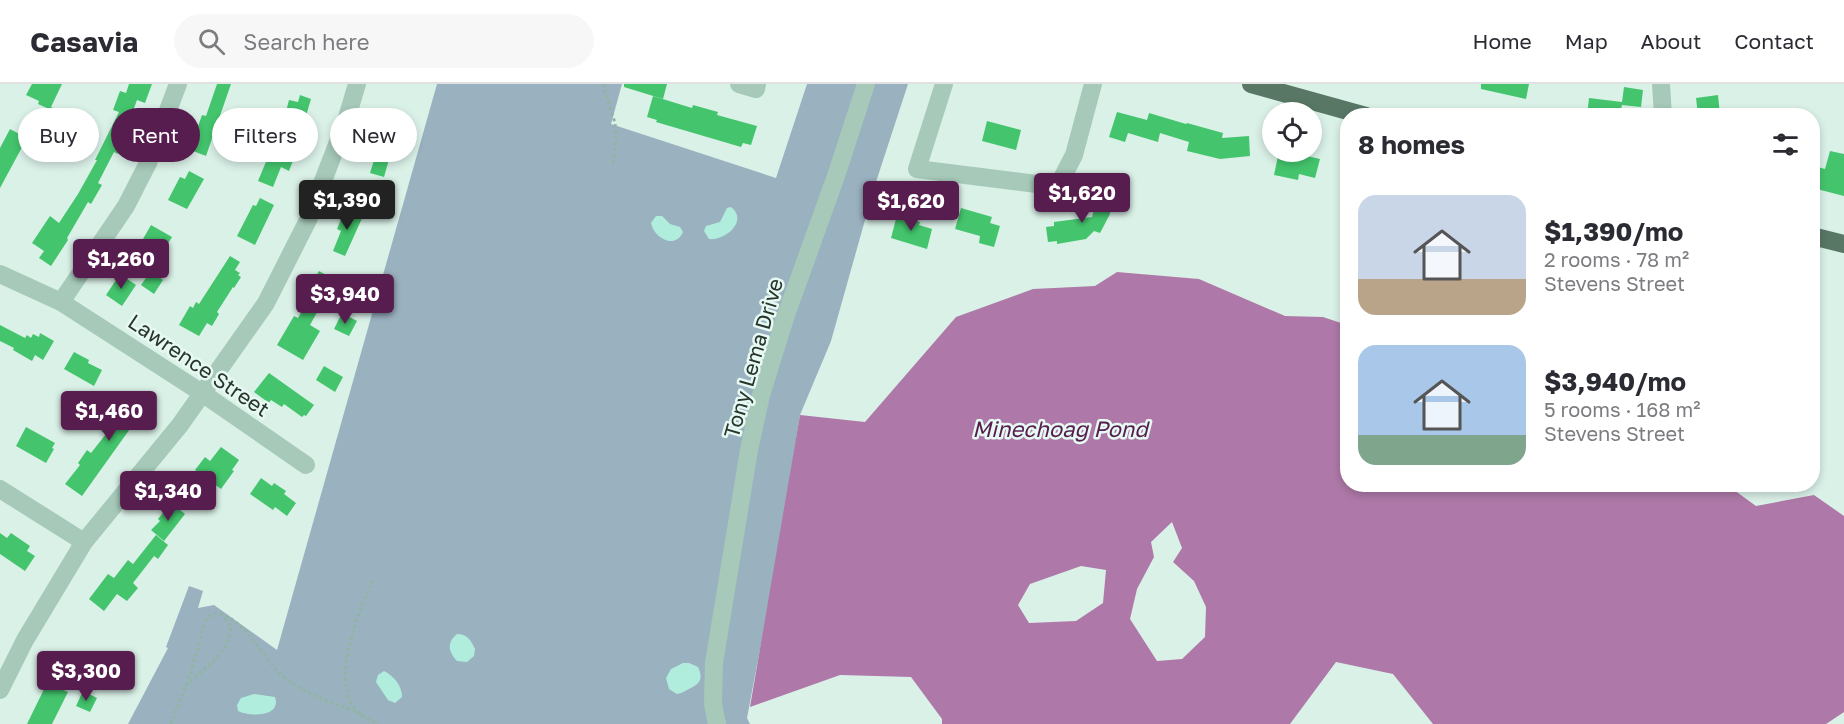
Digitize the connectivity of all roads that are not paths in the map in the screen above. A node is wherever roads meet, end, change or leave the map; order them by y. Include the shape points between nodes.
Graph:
1 (178, 84) edge
2 (357, 84) edge
3 (739, 84) edge
4 (757, 84) edge
5 (866, 84) edge
6 (944, 84) edge
7 (1093, 84) edge
8 (1251, 84) edge
9 (1661, 84) edge
10 (1662, 108) edge
11 (1340, 109) edge
12 (1820, 238) edge
13 (1844, 244) edge
14 (0, 274) edge
15 (61, 302) junction
16 (202, 393) junction
17 (306, 465) dead end
18 (0, 489) edge
19 (84, 542) junction
20 (0, 688) edge
21 (717, 724) edge

1 - 15 street via 148,163 126,206
2 - 16 street via 326,175 289,259 266,303
3 - 4 street via 756,89
5 - 21 street, Tony Lema Drive via 761,395 714,663 713,704
6 - 7 street via 917,169 1045,185 1061,180 1074,155
8 - 11 main road
9 - 10 street
12 - 13 main road
14 - 15 street, Lawrence Street
15 - 16 street, Lawrence Street
16 - 17 street, Lawrence Street
16 - 19 street
18 - 19 street
19 - 20 street

